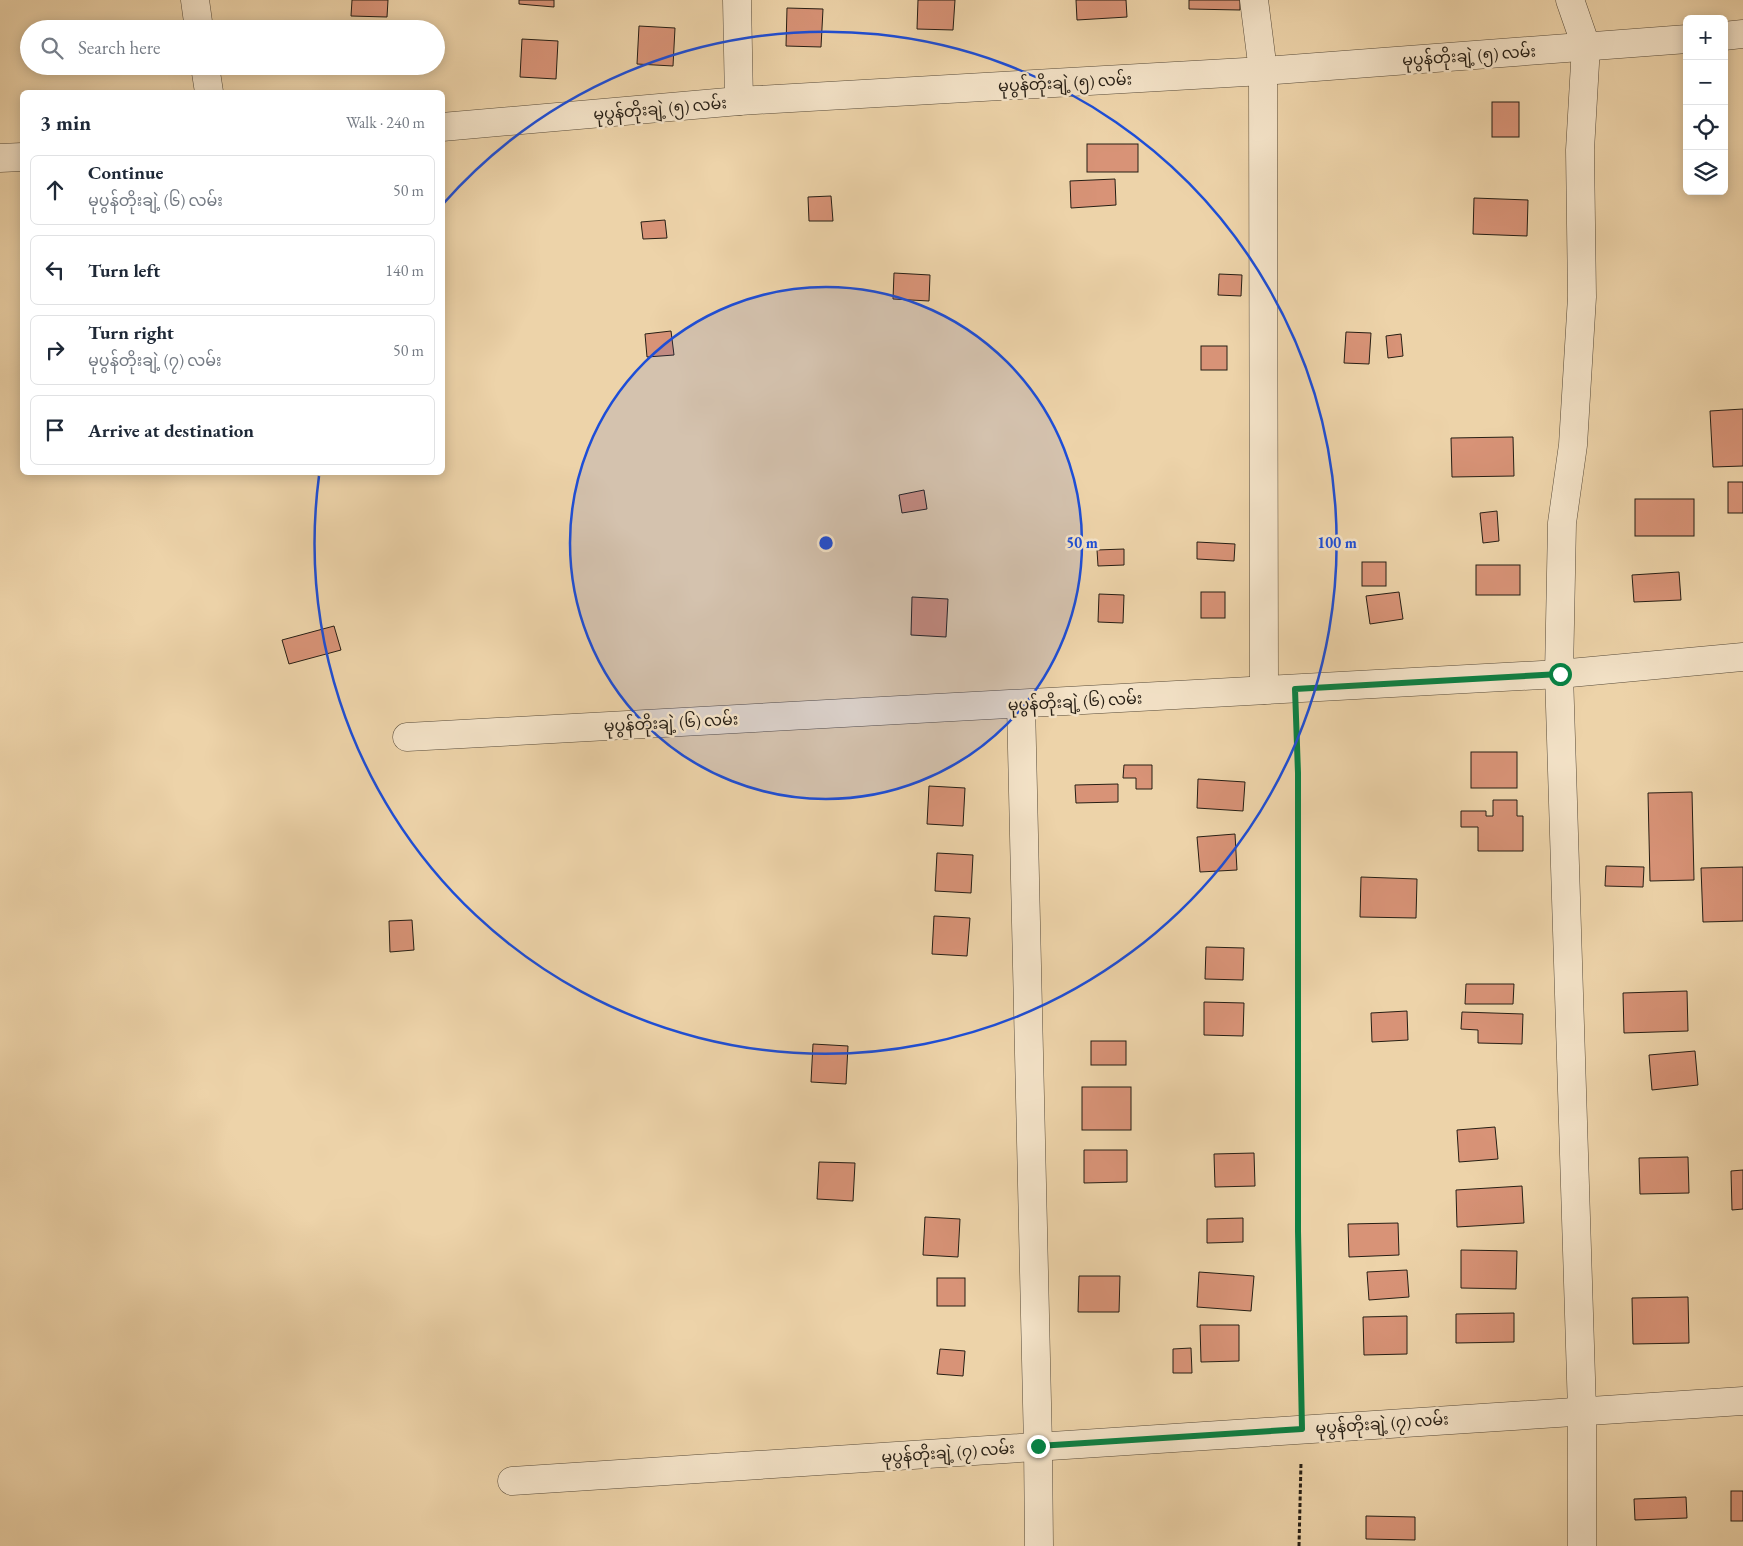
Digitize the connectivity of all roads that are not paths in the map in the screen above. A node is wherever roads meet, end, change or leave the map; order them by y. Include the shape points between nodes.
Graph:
1 (194, 0) edge
2 (737, 0) edge
3 (1254, 0) edge
4 (1570, 0) edge
5 (197, 20) edge
6 (1743, 34) edge
7 (1728, 36) edge
8 (1683, 38) edge
9 (1586, 46) junction
10 (1264, 71) junction
11 (206, 75) edge
12 (209, 90) edge
13 (739, 101) junction
14 (445, 127) edge
15 (20, 157) edge
16 (0, 158) edge
17 (1743, 657) edge
18 (1560, 674) junction
19 (1264, 690) junction
20 (1021, 704) junction
21 (407, 737) dead end
22 (1743, 1401) edge
23 (1582, 1410) junction
24 (1038, 1446) junction
25 (512, 1481) dead end
26 (1039, 1546) edge
27 (1582, 1546) edge

1 - 5 street
2 - 13 street
3 - 10 street
4 - 9 street
6 - 7 street
8 - 9 street, မုပွန်တိုးချဲ့ (၅) လမ်း
9 - 10 street, မုပွန်တိုးချဲ့ (၅) လမ်း
9 - 18 street via 1580,150 1582,298 1573,445 1562,523
10 - 13 street, မုပွန်တိုးချဲ့ (၅) လမ်း
10 - 19 street
11 - 12 street
13 - 14 street, မုပွန်တိုးချဲ့ (၅) လမ်း
15 - 16 street
17 - 18 street, မုပွန်တိုးချဲ့ (၆) လမ်း
18 - 19 street, မုပွန်တိုးချဲ့ (၆) လမ်း
18 - 23 street
19 - 20 street, မုပွန်တိုးချဲ့ (၆) လမ်း
20 - 21 street, မုပွန်တိုးချဲ့ (၆) လမ်း
20 - 24 street
22 - 23 street, မုပွန်တိုးချဲ့ (၇) လမ်း
23 - 24 street, မုပွန်တိုးချဲ့ (၇) လမ်း
23 - 27 street
24 - 25 street, မုပွန်တိုးချဲ့ (၇) လမ်း
24 - 26 street

